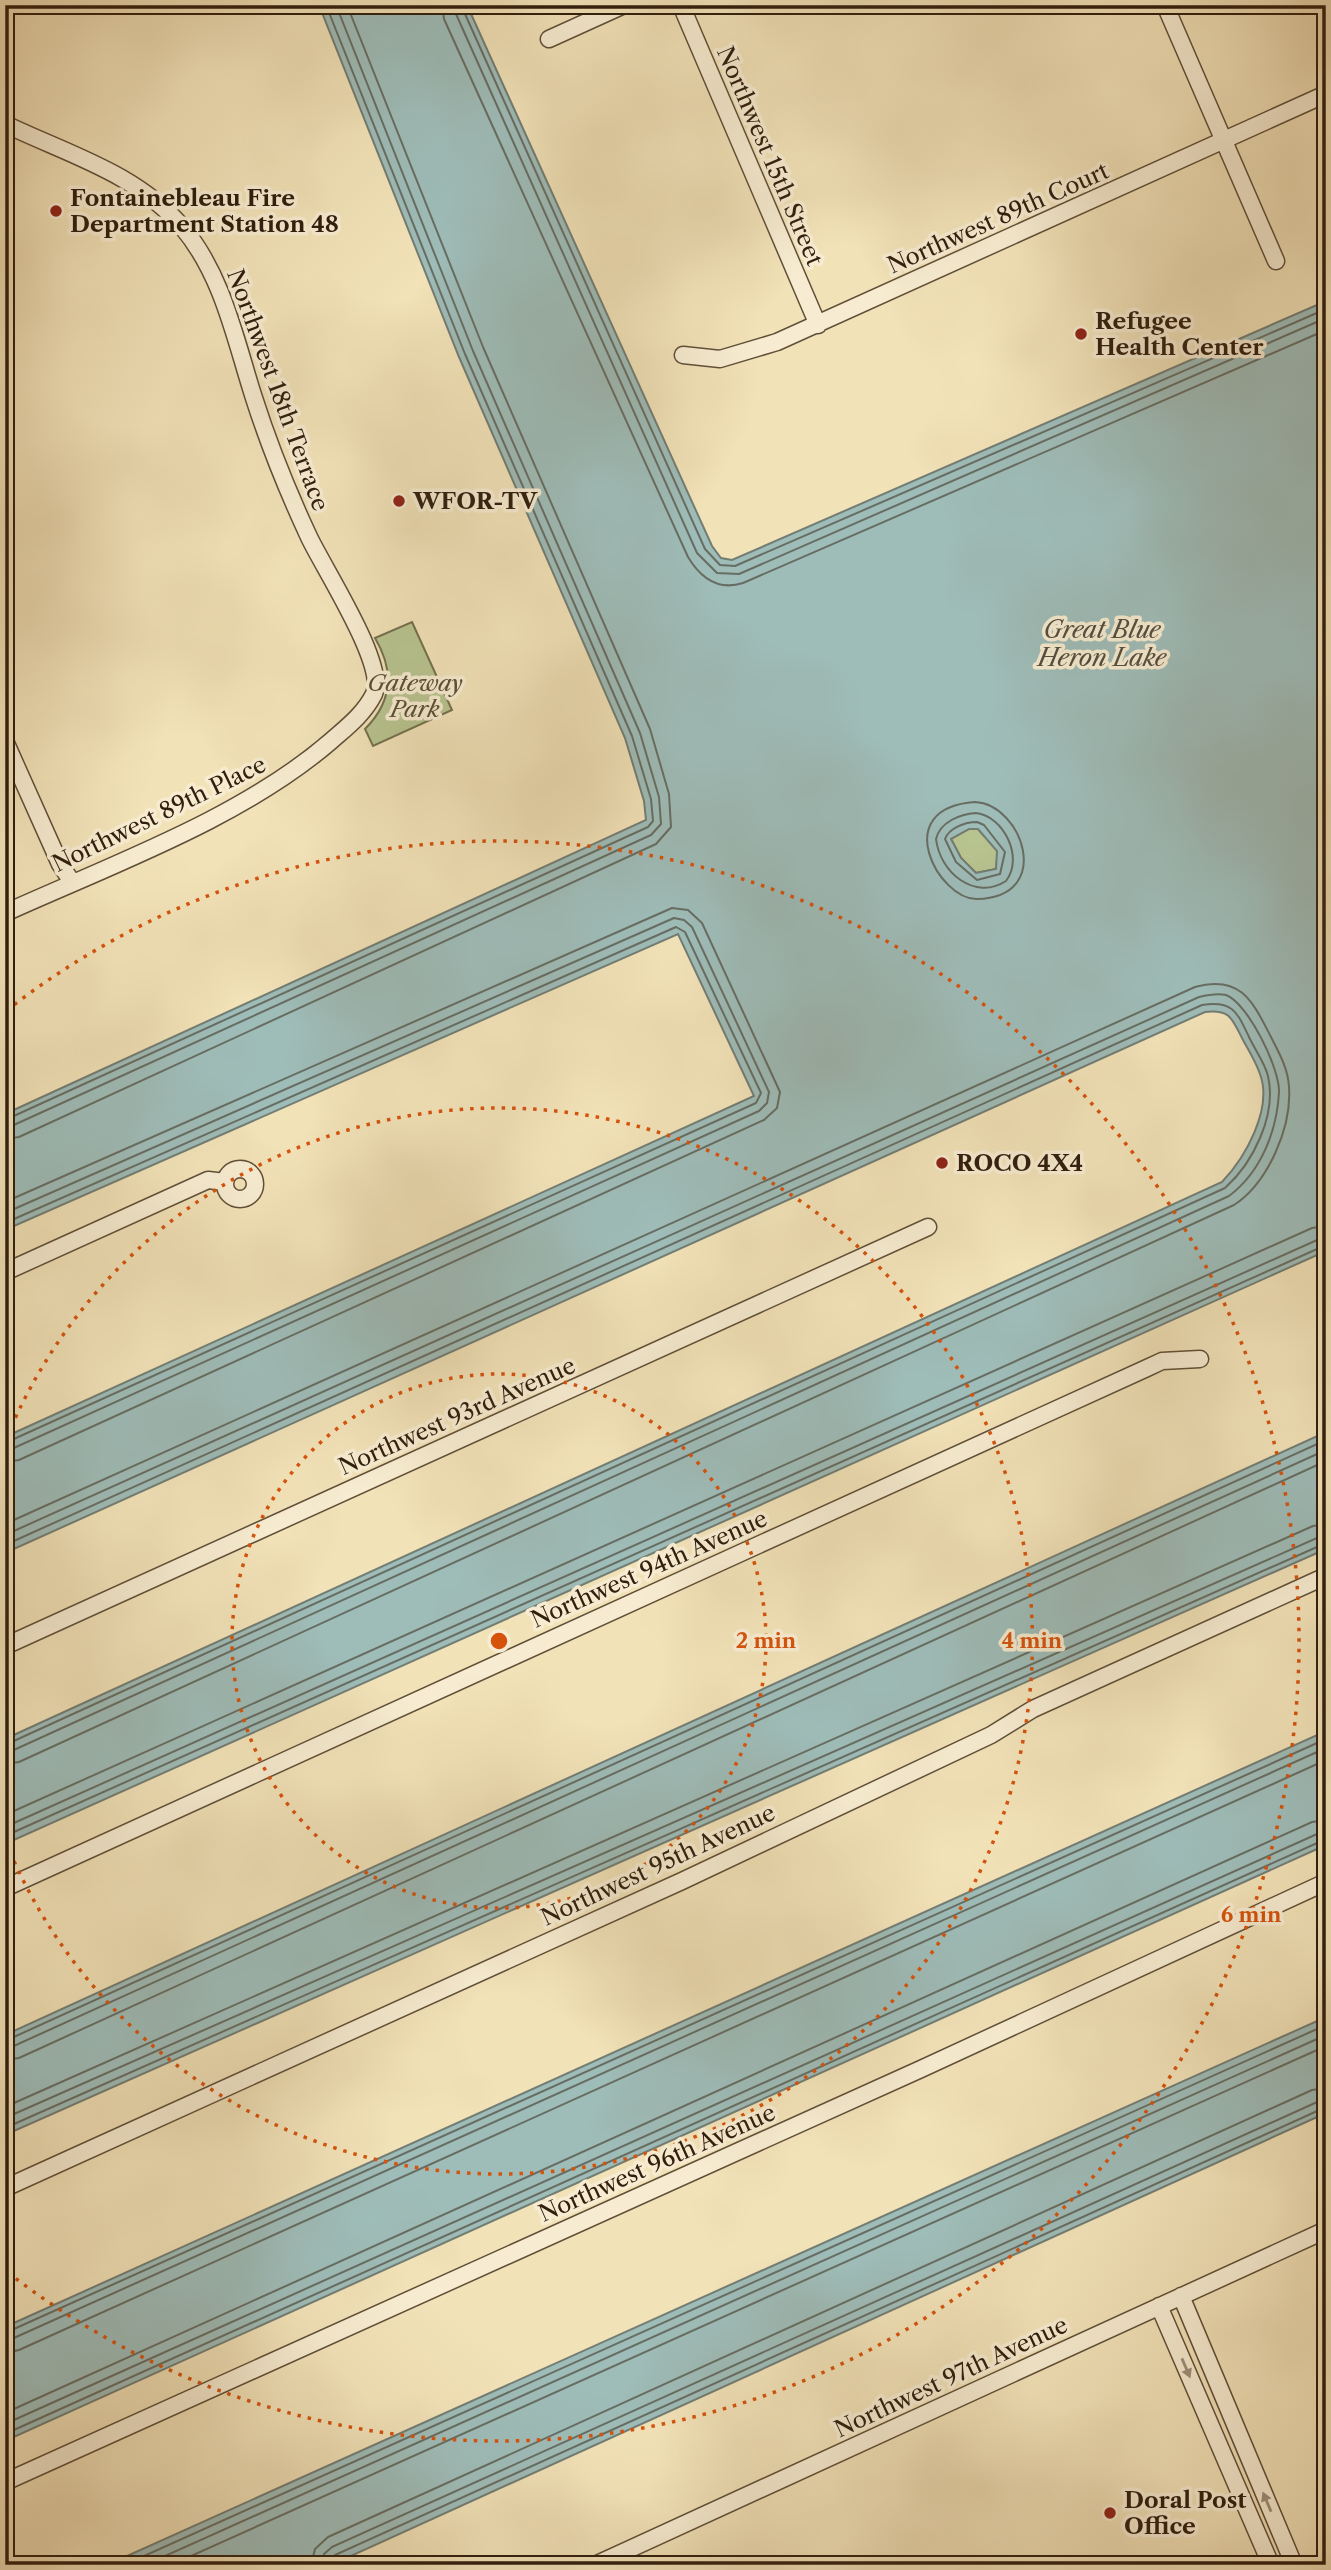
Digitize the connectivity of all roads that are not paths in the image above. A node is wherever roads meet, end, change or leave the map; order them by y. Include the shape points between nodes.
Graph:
1 (624, 5) edge
2 (681, 5) edge
3 (1165, 5) edge
4 (549, 39) dead end
5 (1326, 94) edge
6 (7, 131) edge
7 (1224, 141) junction
8 (1276, 261) dead end
9 (818, 325) junction
10 (683, 355) dead end
11 (377, 681) joint
12 (5, 741) edge
13 (72, 882) junction
14 (5, 913) edge
15 (225, 1182) dead end
16 (928, 1227) dead end
17 (5, 1272) edge
18 (1200, 1359) dead end
19 (1326, 1576) edge
20 (5, 1646) edge
21 (1326, 1882) edge
22 (5, 1888) edge
23 (5, 2188) edge
24 (1326, 2230) edge
25 (1181, 2296) junction
26 (1160, 2306) junction
27 (5, 2482) edge
28 (595, 2565) edge
29 (1271, 2565) edge
30 (1294, 2565) edge

1 - 4 street
2 - 9 street, Northwest 15th Street
3 - 7 street
5 - 7 street, Northwest 89th Court
6 - 11 street, Northwest 18th Terrace via 98,165 130,183 171,216 199,250 227,309 288,491 369,651
7 - 8 street
7 - 9 street, Northwest 89th Court
9 - 10 street, Northwest 89th Court via 720,359
11 - 13 street, Northwest 89th Place via 373,696 353,722 281,780 223,813
12 - 13 street
13 - 14 street, Northwest 89th Place
15 - 17 street via 208,1180
16 - 20 street, Northwest 93rd Avenue
18 - 22 street, Northwest 94th Avenue via 1162,1361
19 - 23 street, Northwest 95th Avenue via 1041,1705 991,1735 693,1876
21 - 27 street, Northwest 96th Avenue
24 - 25 street, Northwest 97th Avenue
25 - 26 street, Northwest 97th Avenue
30 -> 25 street
26 - 28 street, Northwest 97th Avenue
26 -> 29 street

